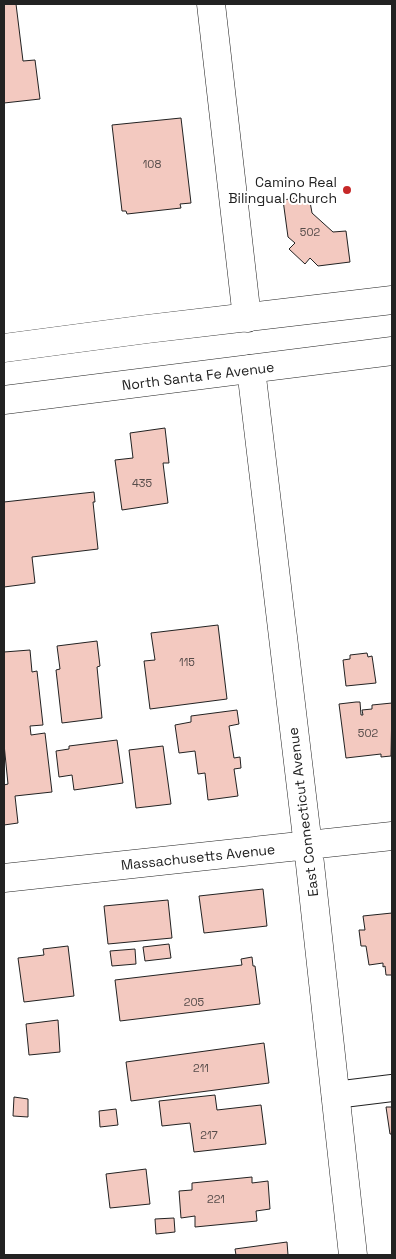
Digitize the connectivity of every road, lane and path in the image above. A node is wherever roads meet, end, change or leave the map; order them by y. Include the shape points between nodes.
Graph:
1 (211, 4) edge
2 (392, 300) edge
3 (247, 318) junction
4 (4, 348) edge
5 (392, 351) edge
6 (251, 369) junction
7 (4, 400) edge
8 (392, 836) edge
9 (308, 846) junction
10 (4, 878) edge
11 (392, 1088) edge
12 (335, 1095) junction
13 (353, 1255) edge

1 - 3 street
2 - 3 street
3 - 4 street
5 - 6 street, North Santa Fe Avenue
6 - 7 street, North Santa Fe Avenue
6 - 9 street, East Connecticut Avenue
8 - 9 street, Massachusetts Avenue
9 - 10 street, Massachusetts Avenue
9 - 12 street, East Connecticut Avenue
11 - 12 street
12 - 13 street, East Connecticut Avenue

